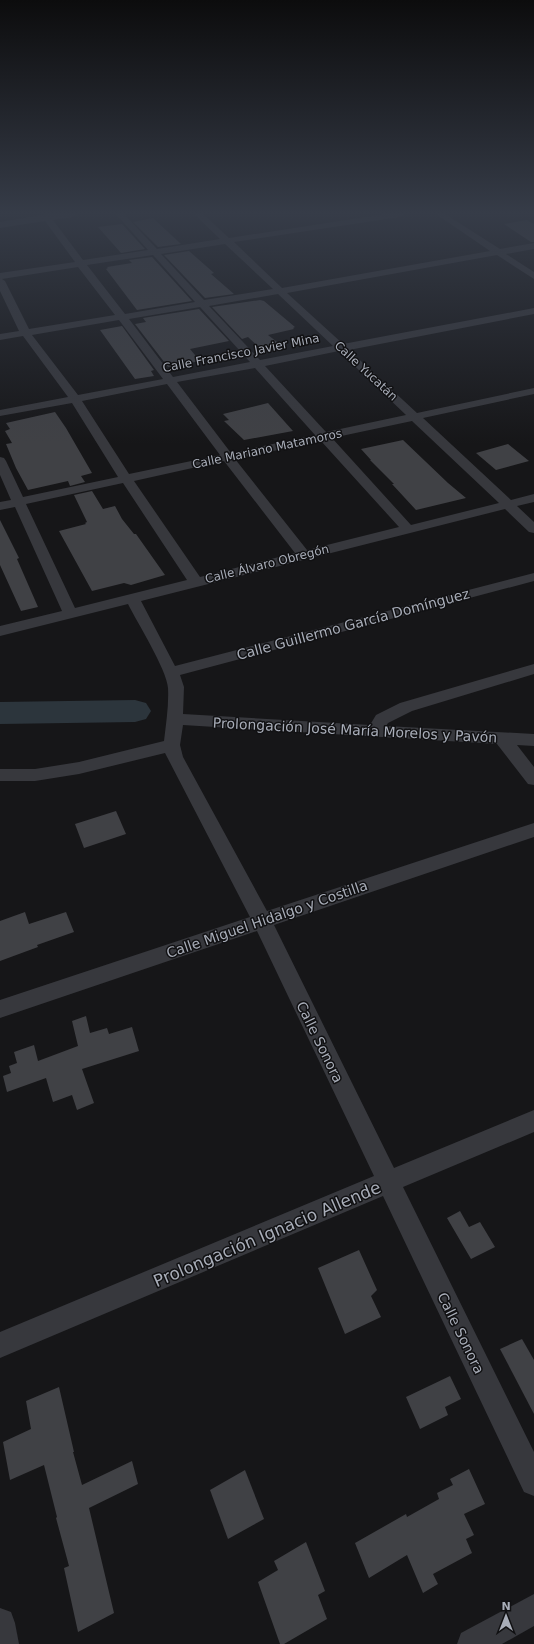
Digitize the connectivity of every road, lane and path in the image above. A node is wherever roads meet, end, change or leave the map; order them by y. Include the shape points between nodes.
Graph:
1 (5, 291) edge
2 (103, 291) edge
3 (191, 291) edge
4 (280, 291) joint
5 (202, 303) junction
6 (534, 311) edge
7 (122, 316) junction
8 (25, 332) junction
9 (0, 337) edge
10 (341, 347) junction
11 (258, 364) junction
12 (170, 380) junction
13 (534, 391) edge
14 (75, 399) junction
15 (0, 413) edge
16 (415, 417) junction
17 (324, 436) junction
18 (227, 457) junction
19 (0, 462) edge
20 (126, 479) junction
21 (534, 498) edge
22 (19, 502) junction
23 (508, 504) junction
24 (0, 506) edge
25 (408, 529) junction
26 (534, 529) edge
27 (304, 555) junction
28 (534, 577) edge
29 (196, 582) junction
30 (132, 598) junction
31 (70, 613) junction
32 (0, 631) edge
33 (534, 669) edge
34 (171, 672) junction
35 (175, 719) junction
36 (374, 731) junction
37 (502, 738) junction
38 (534, 740) edge
39 (172, 745) junction
40 (0, 775) edge
41 (534, 779) edge
42 (534, 830) edge
43 (262, 921) junction
44 (0, 1009) edge
45 (534, 1121) edge
46 (388, 1183) junction
47 (0, 1345) edge
48 (534, 1482) edge
49 (534, 1609) edge
50 (0, 1623) edge
51 (4, 1644) edge
52 (472, 1644) edge

1 - 8 street
2 - 7 street
3 - 5 street
4 - 5 street
4 - 10 street, Calle Yucatán
5 - 7 street
5 - 11 street
6 - 10 street, Calle Francisco Javier Mina
7 - 8 street
7 - 12 street
8 - 9 street
8 - 14 street
10 - 11 street, Calle Francisco Javier Mina
10 - 16 street, Calle Yucatán
11 - 12 street, Calle Francisco Javier Mina
11 - 17 street
12 - 14 street, Calle Francisco Javier Mina
12 - 18 street
13 - 16 street, Calle Mariano Matamoros
14 - 15 street, Calle Francisco Javier Mina
14 - 20 street
16 - 17 street, Calle Mariano Matamoros
16 - 23 street, Calle Yucatán
17 - 18 street, Calle Mariano Matamoros
17 - 25 street
18 - 20 street, Calle Mariano Matamoros
18 - 27 street
19 - 22 street
20 - 22 street, Calle Mariano Matamoros
20 - 29 street
21 - 23 street, Calle Álvaro Obregón
22 - 24 street, Calle Mariano Matamoros
22 - 31 street
23 - 25 street, Calle Álvaro Obregón
23 - 26 street, Calle Yucatán
25 - 27 street, Calle Álvaro Obregón
27 - 29 street, Calle Álvaro Obregón
28 - 34 street, Calle Guillermo García Domínguez
29 - 30 street, Calle Álvaro Obregón
30 - 31 street, Calle Álvaro Obregón
30 - 34 street, Calle Sonora
31 - 32 street, Calle Álvaro Obregón
33 - 36 street via 406,707 382,719
34 - 35 street, Calle Sonora via 176,687
35 - 36 street, Prolongación José María Morelos y Pavón
35 - 39 street, Calle Sonora
36 - 37 street, Prolongación José María Morelos y Pavón
37 - 38 street, Prolongación José María Morelos y Pavón
37 - 41 street
39 - 40 street via 79,768 35,775
39 - 43 street, Calle Sonora via 175,757
42 - 43 street, Calle Miguel Hidalgo y Costilla
43 - 44 street, Calle Miguel Hidalgo y Costilla
43 - 46 street, Calle Sonora
45 - 46 street, Prolongación Ignacio Allende
46 - 47 street, Prolongación Ignacio Allende
46 - 48 street, Calle Sonora
49 - 52 street
50 - 51 street

